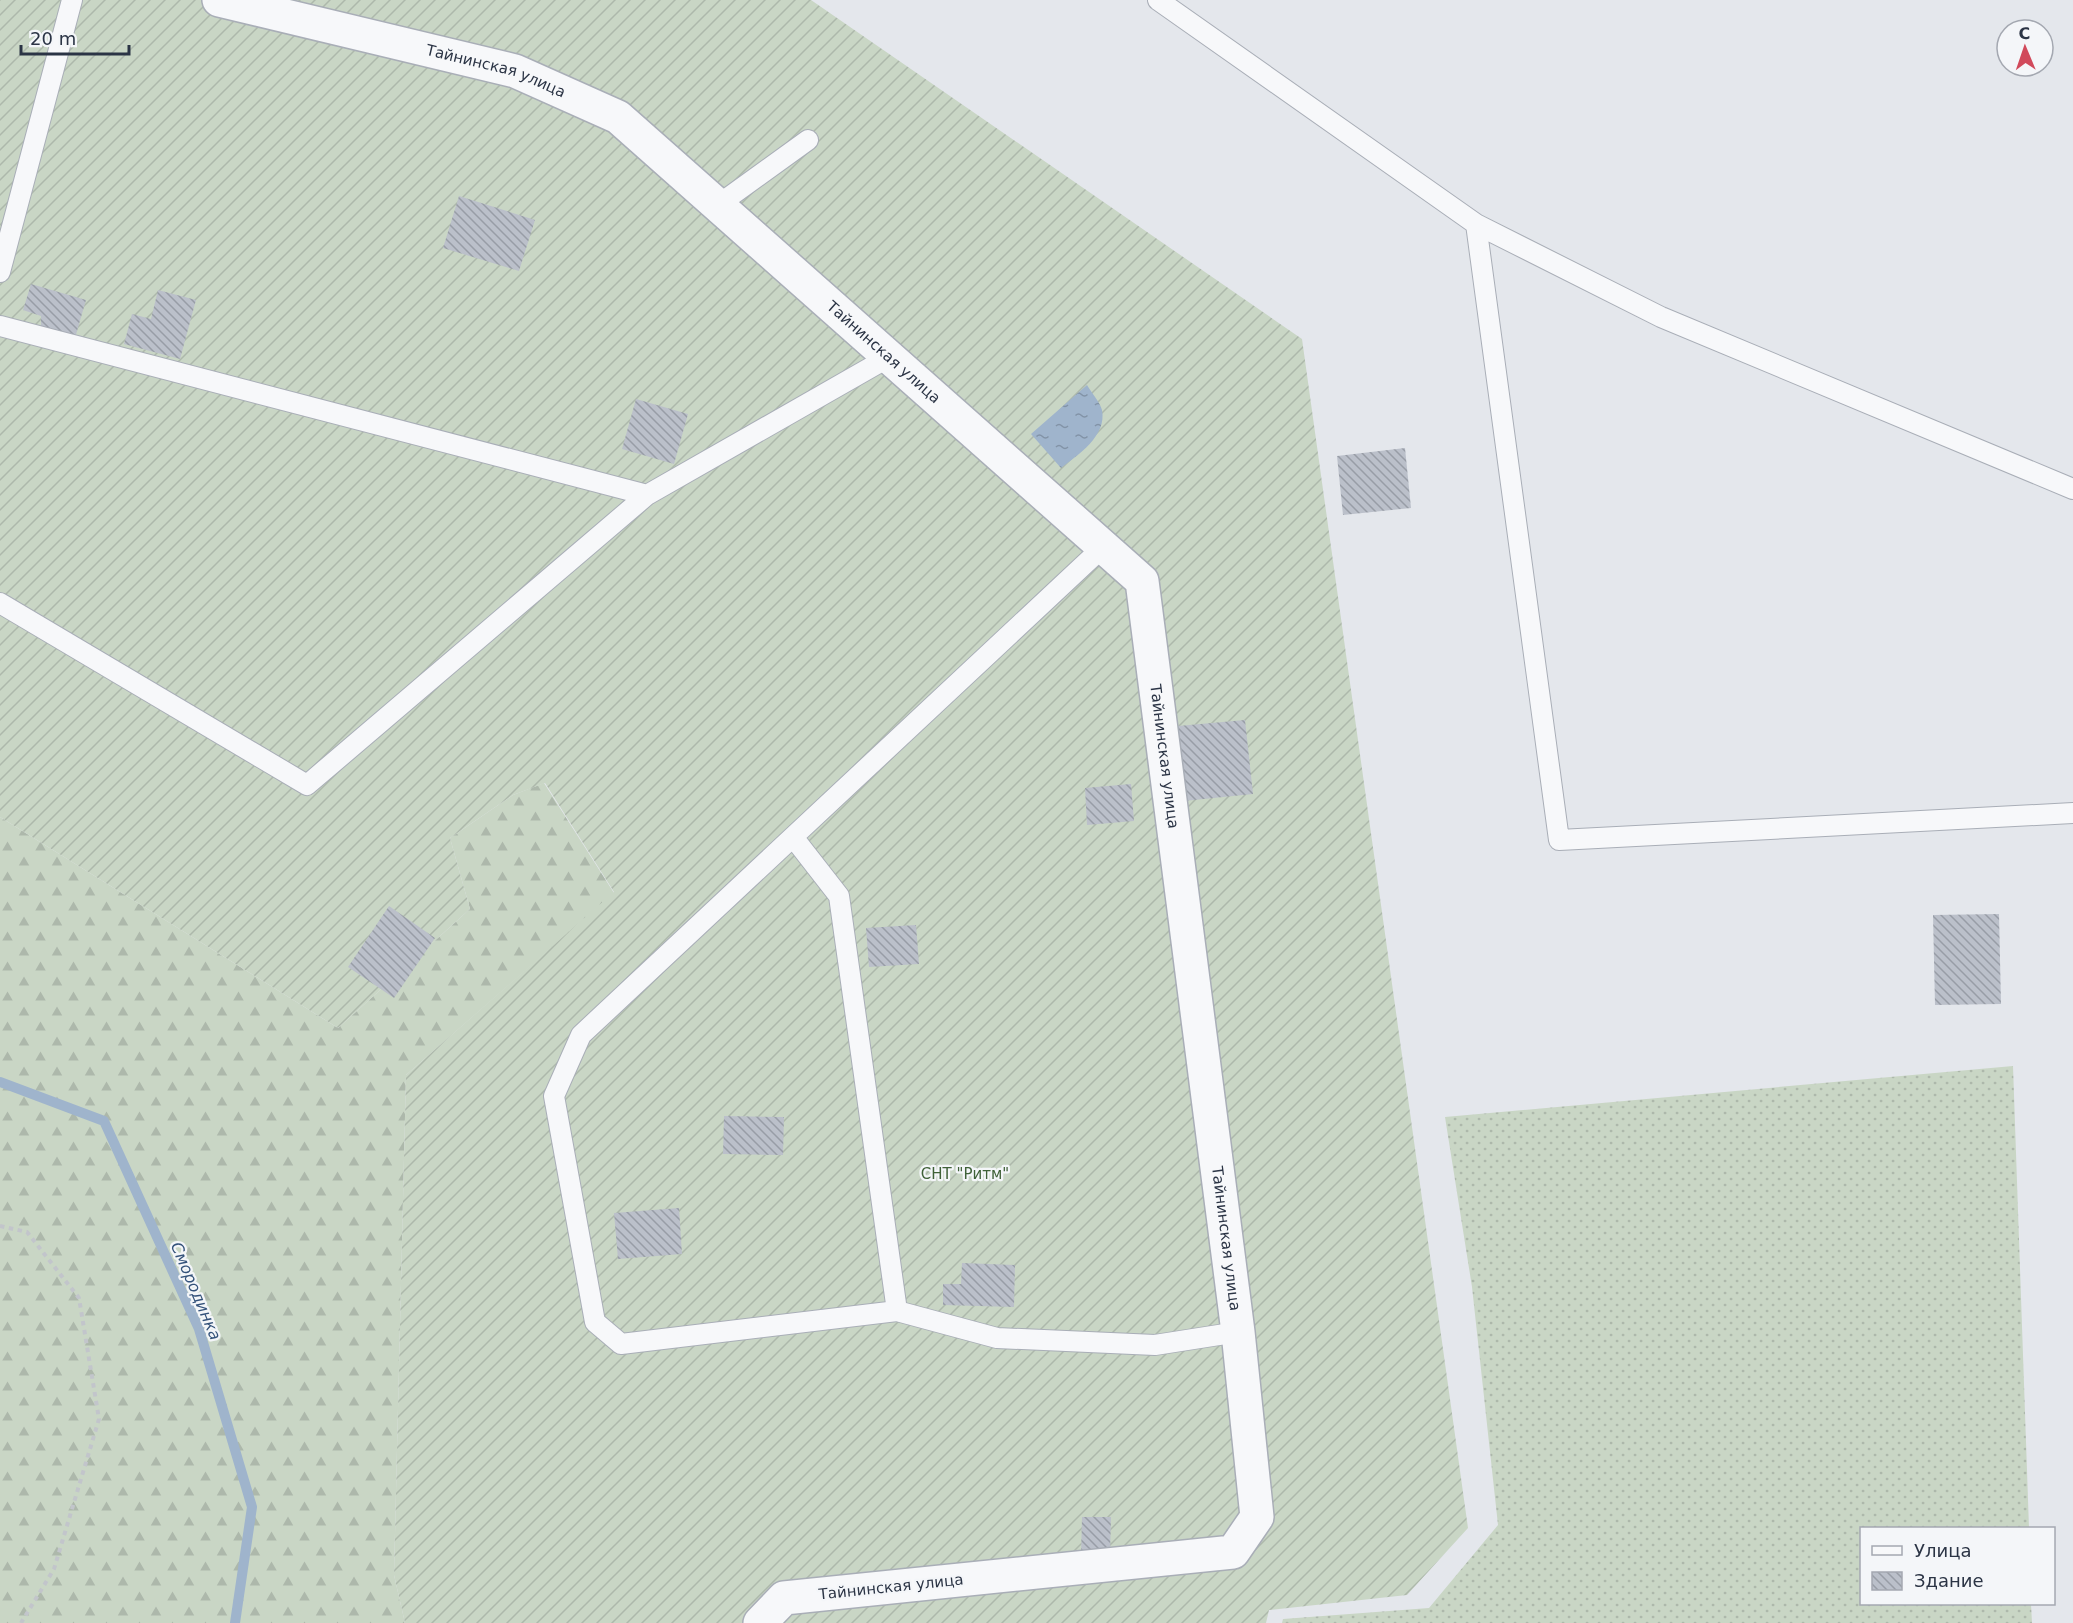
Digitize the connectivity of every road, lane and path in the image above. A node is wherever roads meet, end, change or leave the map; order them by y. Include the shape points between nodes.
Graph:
1 (72, 0) edge
2 (219, 0) edge
3 (1158, 0) edge
4 (808, 140) dead end
5 (718, 205) junction
6 (1476, 224) junction
7 (0, 272) edge
8 (0, 326) edge
9 (889, 357) junction
10 (2073, 489) edge
11 (647, 495) junction
12 (1103, 547) junction
13 (0, 603) edge
14 (2073, 813) edge
15 (793, 837) junction
16 (0, 1226) edge
17 (897, 1311) junction
18 (1238, 1332) junction
19 (21, 1623) edge
20 (760, 1623) edge

1 - 7 lane
2 - 5 street, Тайнинская улица via 516,71 618,117
3 - 6 lane
4 - 5 lane
5 - 9 street, Тайнинская улица
6 - 10 lane via 1661,317
6 - 14 lane via 1558,840
8 - 11 lane
9 - 11 lane
9 - 12 street, Тайнинская улица
11 - 13 lane via 307,785
12 - 15 lane
12 - 18 street, Тайнинская улица via 1142,581
15 - 17 lane via 839,896
15 - 17 lane via 581,1035 554,1096 595,1322 621,1344
16 - 19 path via 27,1232 79,1298 99,1419 54,1569
17 - 18 lane via 997,1338 1155,1345
18 - 20 street, Тайнинская улица via 1257,1516 1233,1552 784,1598

